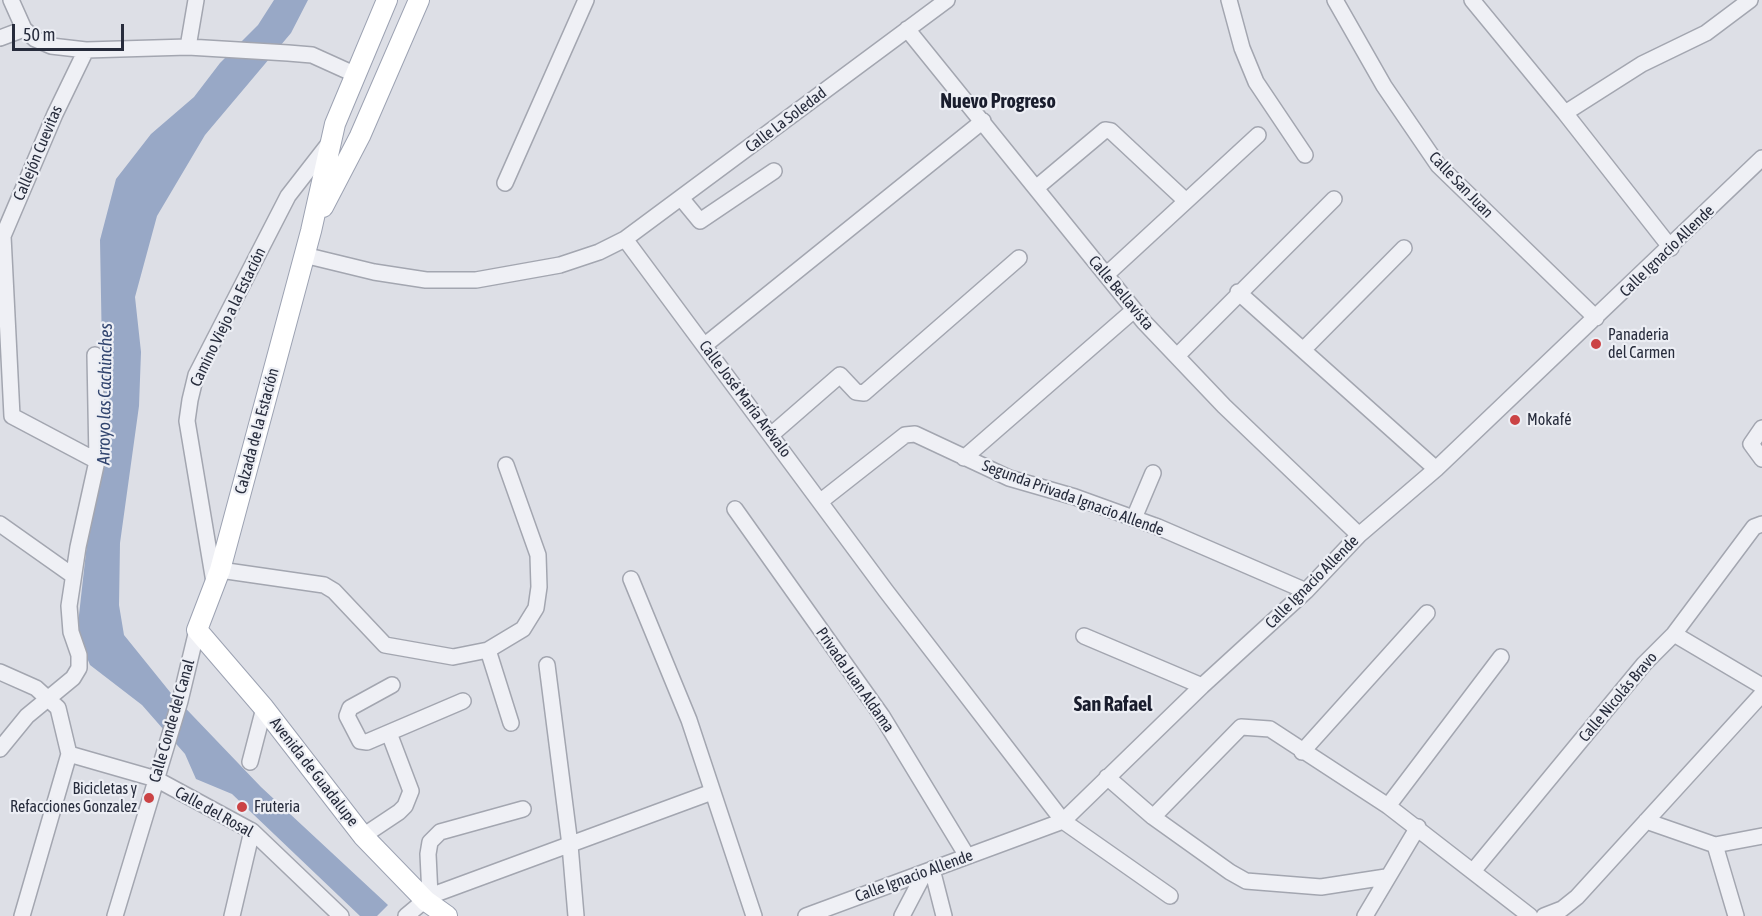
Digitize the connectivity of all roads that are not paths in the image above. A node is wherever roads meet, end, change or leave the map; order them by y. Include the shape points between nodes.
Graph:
1 (11, 0) edge
2 (196, 0) edge
3 (387, 0) edge
4 (419, 0) edge
5 (586, 0) edge
6 (947, 0) edge
7 (1229, 0) edge
8 (1327, 0) edge
9 (1335, 0) edge
10 (1341, 0) edge
11 (1472, 0) edge
12 (1750, 0) edge
13 (24, 29) junction
14 (907, 29) junction
15 (0, 38) edge
16 (188, 47) junction
17 (86, 50) junction
18 (354, 74) junction
19 (1565, 112) junction
20 (983, 121) junction
21 (332, 133) junction
22 (1258, 135) dead end
23 (360, 136) junction
24 (1305, 155) dead end
25 (1762, 158) edge
26 (774, 171) dead end
27 (505, 183) dead end
28 (1036, 188) junction
29 (681, 198) junction
30 (1334, 199) dead end
31 (1186, 201) junction
32 (311, 231) junction
33 (2, 238) edge
34 (625, 239) junction
35 (1404, 248) dead end
36 (1671, 248) junction
37 (304, 255) junction
38 (1019, 258) dead end
39 (1106, 275) junction
40 (1238, 292) junction
41 (1134, 310) junction
42 (1596, 318) junction
43 (705, 345) junction
44 (1303, 350) junction
45 (95, 355) dead end
46 (1177, 356) junction
47 (1762, 428) edge
48 (771, 435) junction
49 (964, 458) junction
50 (1762, 459) edge
51 (97, 460) junction
52 (506, 465) dead end
53 (1436, 469) junction
54 (1153, 473) dead end
55 (821, 501) junction
56 (735, 509) dead end
57 (1134, 518) junction
58 (0, 524) edge
59 (1762, 524) edge
60 (1359, 535) junction
61 (72, 575) junction
62 (217, 576) junction
63 (631, 579) dead end
64 (1306, 591) junction
65 (1426, 613) dead end
66 (197, 630) junction
67 (1674, 634) junction
68 (1084, 636) dead end
69 (488, 650) junction
70 (1501, 657) dead end
71 (547, 665) dead end
72 (0, 672) edge
73 (392, 685) dead end
74 (1202, 686) junction
75 (1762, 686) edge
76 (1762, 694) edge
77 (48, 697) junction
78 (463, 700) dead end
79 (264, 708) junction
80 (511, 723) dead end
81 (389, 733) junction
82 (0, 749) edge
83 (1302, 752) junction
84 (69, 754) junction
85 (250, 762) dead end
86 (1107, 777) junction
87 (156, 779) junction
88 (712, 792) junction
89 (1388, 806) junction
90 (523, 809) dead end
91 (1154, 817) junction
92 (1063, 821) junction
93 (1646, 821) junction
94 (1418, 827) junction
95 (252, 831) junction
96 (363, 836) junction
97 (1762, 836) edge
98 (570, 845) junction
99 (1715, 845) junction
100 (967, 856) junction
101 (929, 870) junction
102 (1474, 870) junction
103 (1386, 877) junction
104 (1170, 896) dead end
105 (435, 908) edge
106 (22, 916) edge
107 (115, 916) edge
108 (232, 916) edge
109 (341, 916) edge
110 (406, 916) edge
111 (576, 916) edge
112 (754, 916) edge
113 (806, 916) edge
114 (902, 916) edge
115 (944, 916) edge
116 (1365, 916) edge
117 (1530, 916) edge
118 (1544, 916) edge
119 (1736, 916) edge

1 - 13 street
2 - 16 street
3 - 18 main road, Calzada de la Estación
4 - 23 main road, Calzada de la Estación
5 - 27 street
6 - 14 street, Calle La Soledad
7 - 24 street via 1256,82
8 - 9 street
9 - 10 street
9 - 42 street, Calle San Juan via 1384,86 1437,165
11 - 19 street
12 - 19 street via 1706,33 1642,64
13 - 15 street
13 - 17 street via 51,46
14 - 20 street, Calle Bellavista
14 - 29 street, Calle La Soledad
16 - 17 street
16 - 18 street via 312,55
17 - 33 street, Callejón Cuevitas
18 - 21 main road, Calzada de la Estación
19 - 36 street
20 - 28 street, Calle Bellavista
20 - 43 street
21 - 23 main road
21 - 32 main road, Calzada de la Estación
21 - 62 street, Camino Viejo a la Estación via 288,196 196,375 188,421
22 - 31 street
23 - 32 main road, Calzada de la Estación
25 - 36 street, Calle Ignacio Allende
26 - 29 street via 700,221
28 - 31 street via 1105,130 1111,131
28 - 39 street, Calle Bellavista
29 - 34 street, Calle La Soledad
30 - 40 street
31 - 39 street
32 - 37 main road, Calzada de la Estación
33 - 51 street, Callejón Cuevitas via 12,416
34 - 37 street via 560,265 476,280 426,280
34 - 43 street, Calle José María Arévalo
35 - 44 street
36 - 42 street, Calle Ignacio Allende
37 - 62 main road, Calzada de la Estación
38 - 48 street via 864,393 856,392 840,375
39 - 41 street, Calle Bellavista
40 - 44 street
40 - 46 street
41 - 46 street, Calle Bellavista
41 - 49 street
42 - 53 street, Calle Ignacio Allende
43 - 48 street, Calle José María Arévalo
44 - 53 street
45 - 51 street
46 - 60 street, Calle Bellavista
47 - 50 street via 1751,444
48 - 55 street, Calle José María Arévalo
49 - 55 street, Segunda Privada Ignacio Allende via 926,436 905,435
49 - 57 street, Segunda Privada Ignacio Allende via 1009,478
51 - 61 street
52 - 69 street via 538,555 539,587 536,608 523,629
53 - 60 street, Calle Ignacio Allende
54 - 57 street
55 - 92 street, Calle José María Arévalo
56 - 100 street, Privada Juan Aldama via 882,716
57 - 64 street, Segunda Privada Ignacio Allende
58 - 61 street
59 - 67 street, Calle Nicolás Bravo via 1754,527
60 - 64 street, Calle Ignacio Allende
61 - 77 street via 69,606 71,632 80,655 79,668 73,678
62 - 66 main road, Calzada de la Estación
62 - 69 street via 324,585 385,645 453,657
63 - 88 street via 688,720
64 - 74 street, Calle Ignacio Allende
65 - 83 street
66 - 79 main road, Avenida de Guadalupe
66 - 87 street, Calle Conde del Canal
67 - 75 street
67 - 102 street, Calle Nicolás Bravo via 1637,673
68 - 74 street
69 - 80 street
70 - 89 street
71 - 98 street
72 - 77 street
73 - 81 street via 350,708 347,716 360,741
74 - 86 street, Calle Ignacio Allende
76 - 93 street
77 - 82 street
77 - 84 street via 58,708
78 - 81 street
79 - 85 street
79 - 96 main road, Avenida de Guadalupe
81 - 96 street via 411,791 399,812
83 - 89 street
83 - 91 street via 1270,729 1242,727
84 - 87 street, Calle del Rosal
84 - 106 street
86 - 91 street
86 - 92 street, Calle Ignacio Allende
87 - 95 street, Calle del Rosal
87 - 107 street, Calle Conde del Canal
88 - 98 street
88 - 112 street
89 - 94 street
90 - 105 street via 440,832 430,842
91 - 103 street via 1246,881 1321,887
92 - 100 street, Calle Ignacio Allende
92 - 104 street, Calle José María Arévalo
93 - 99 street
93 - 118 street via 1577,897
94 - 102 street
94 - 103 street
95 - 108 street
95 - 109 street, Calle del Rosal
96 - 105 main road, Avenida de Guadalupe
97 - 99 street
98 - 105 street
98 - 111 street
99 - 119 street
100 - 101 street, Calle Ignacio Allende
101 - 113 street, Calle Ignacio Allende
101 - 114 street
101 - 115 street
102 - 117 street
103 - 116 street
105 - 110 street

